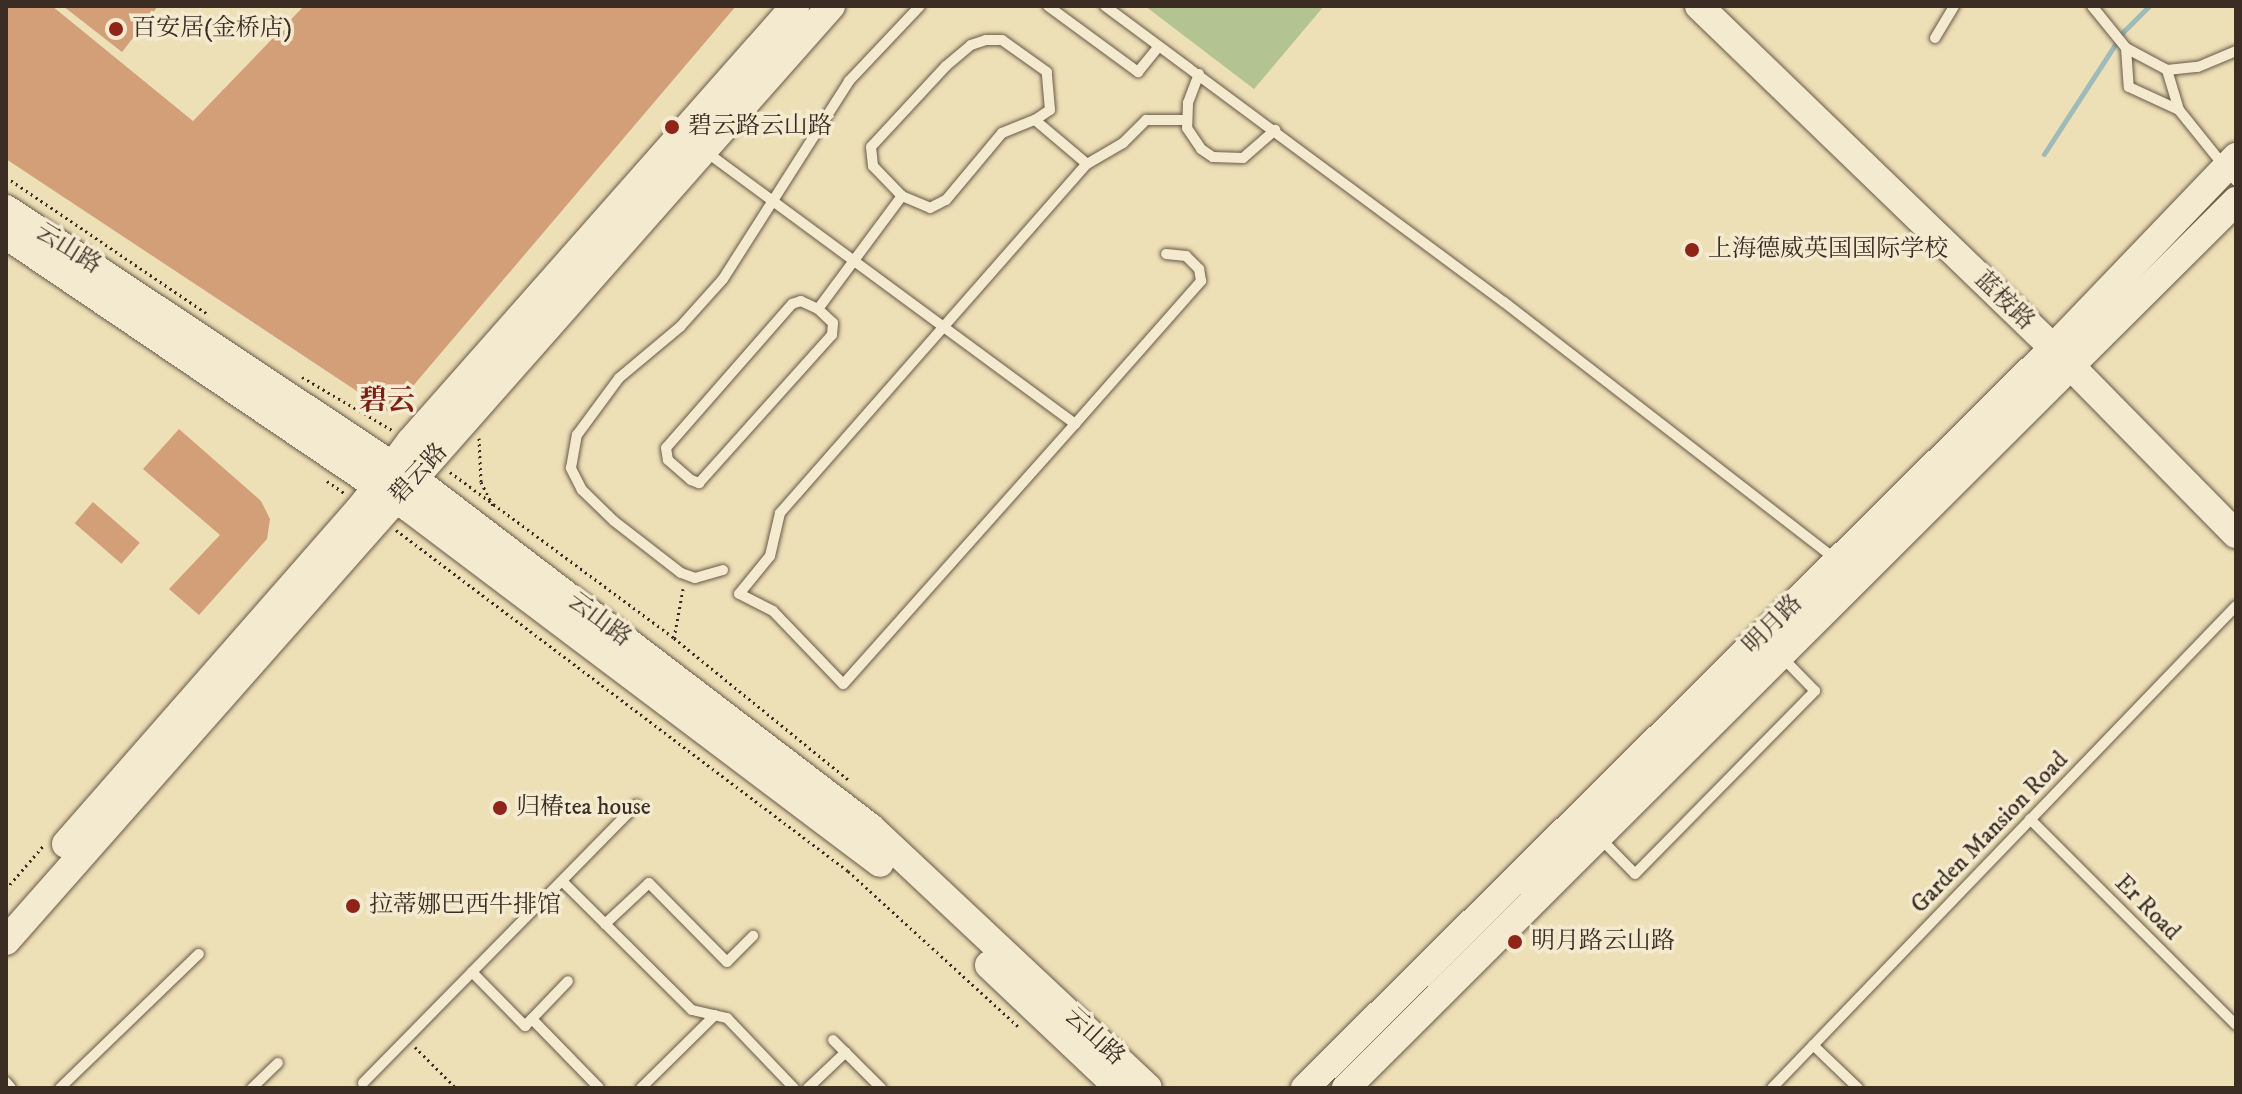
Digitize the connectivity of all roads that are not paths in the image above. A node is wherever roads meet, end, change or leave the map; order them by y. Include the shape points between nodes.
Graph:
1 (795, 6) edge
2 (831, 6) edge
3 (920, 6) edge
4 (1048, 6) edge
5 (1105, 6) edge
6 (1699, 6) edge
7 (1954, 6) edge
8 (2094, 8) edge
9 (1935, 38) dead end
10 (1159, 46) junction
11 (2124, 46) junction
12 (2236, 51) edge
13 (2167, 70) junction
14 (1199, 74) junction
15 (2179, 110) junction
16 (1035, 120) junction
17 (1187, 120) junction
18 (1275, 130) junction
19 (704, 150) junction
20 (1087, 164) junction
21 (2233, 169) edge
22 (902, 196) junction
23 (771, 200) junction
24 (2236, 201) edge
25 (6, 209) edge
26 (6, 235) edge
27 (1166, 254) dead end
28 (857, 263) junction
29 (818, 309) junction
30 (944, 327) junction
31 (2062, 358) junction
32 (1075, 424) junction
33 (387, 492) junction
34 (2236, 534) edge
35 (1838, 561) junction
36 (723, 570) dead end
37 (2236, 606) edge
38 (1781, 656) junction
39 (636, 805) dead end
40 (2030, 819) junction
41 (1598, 837) junction
42 (562, 881) junction
43 (6, 912) edge
44 (605, 924) junction
45 (753, 936) dead end
46 (6, 941) edge
47 (199, 954) dead end
48 (472, 972) junction
49 (568, 981) dead end
50 (715, 1015) junction
51 (532, 1019) junction
52 (2236, 1025) edge
53 (833, 1040) dead end
54 (1813, 1045) junction
55 (846, 1052) junction
56 (278, 1063) dead end
57 (6, 1082) edge
58 (363, 1083) dead end
59 (11, 1088) edge
60 (60, 1088) edge
61 (252, 1088) edge
62 (599, 1088) edge
63 (641, 1088) edge
64 (794, 1088) edge
65 (808, 1088) edge
66 (881, 1088) edge
67 (1119, 1088) edge
68 (1148, 1088) edge
69 (1305, 1088) edge
70 (1346, 1088) edge
71 (1772, 1088) edge
72 (1858, 1088) edge

1 - 33 street, 碧云路
2 - 19 street, 碧云路
3 - 23 lane via 849,81
4 - 10 lane via 1138,72
5 - 10 lane
6 - 31 street, 蓝桉路
7 - 9 lane
8 - 11 lane
10 - 14 lane
11 - 13 lane
11 - 15 lane via 2129,87
12 - 13 lane via 2198,67
13 - 15 lane
14 - 17 lane
14 - 18 lane
15 - 21 lane
16 - 20 lane
16 - 22 lane via 1002,133 946,200 930,208
16 - 22 lane via 1050,110 1047,72 1002,40 971,45 871,147 873,166
17 - 18 lane via 1201,149 1229,160 1256,150
17 - 20 lane via 1146,120 1123,143
18 - 35 lane
19 - 23 lane
19 - 33 street, 碧云路
20 - 30 lane
21 - 31 street, 明月路
22 - 28 lane
23 - 28 lane
23 - 36 lane via 723,279 680,327 619,378 577,435 571,468 582,490 681,573 695,578
24 - 31 street, 明月路
25 - 33 street, 云山路
26 - 33 street, 云山路
27 - 32 lane via 1186,256 1199,269 1201,281
28 - 29 lane
28 - 30 lane
29 - 29 lane via 833,323 832,335 699,483 668,460 666,448 792,304 801,301
30 - 32 lane
30 - 32 lane via 780,513 770,556 739,594 773,611 843,684
31 - 34 street, 蓝桉路
31 - 35 street, 明月路
31 - 38 street, 明月路
33 - 43 street, 碧云路
33 - 46 street, 碧云路
33 - 67 street, 云山路 via 858,843
33 - 68 street, 云山路 via 870,827
35 - 69 street, 明月路
37 - 40 lane, Garden Mansion Road
38 - 41 street, 明月路
38 - 41 lane via 1815,691 1635,874
39 - 42 lane
40 - 52 lane, Er Road
40 - 54 lane, Garden Mansion Road
41 - 70 street, 明月路
42 - 44 lane
42 - 48 lane
44 - 45 lane via 649,883 727,962
44 - 50 lane via 692,1010
47 - 60 lane
48 - 51 lane via 525,1026
48 - 58 lane
49 - 51 lane
50 - 63 lane
50 - 64 lane via 727,1018
51 - 62 lane
53 - 55 lane
54 - 71 lane, Garden Mansion Road
54 - 72 lane
55 - 65 lane
55 - 66 lane
56 - 61 lane
57 - 59 lane

